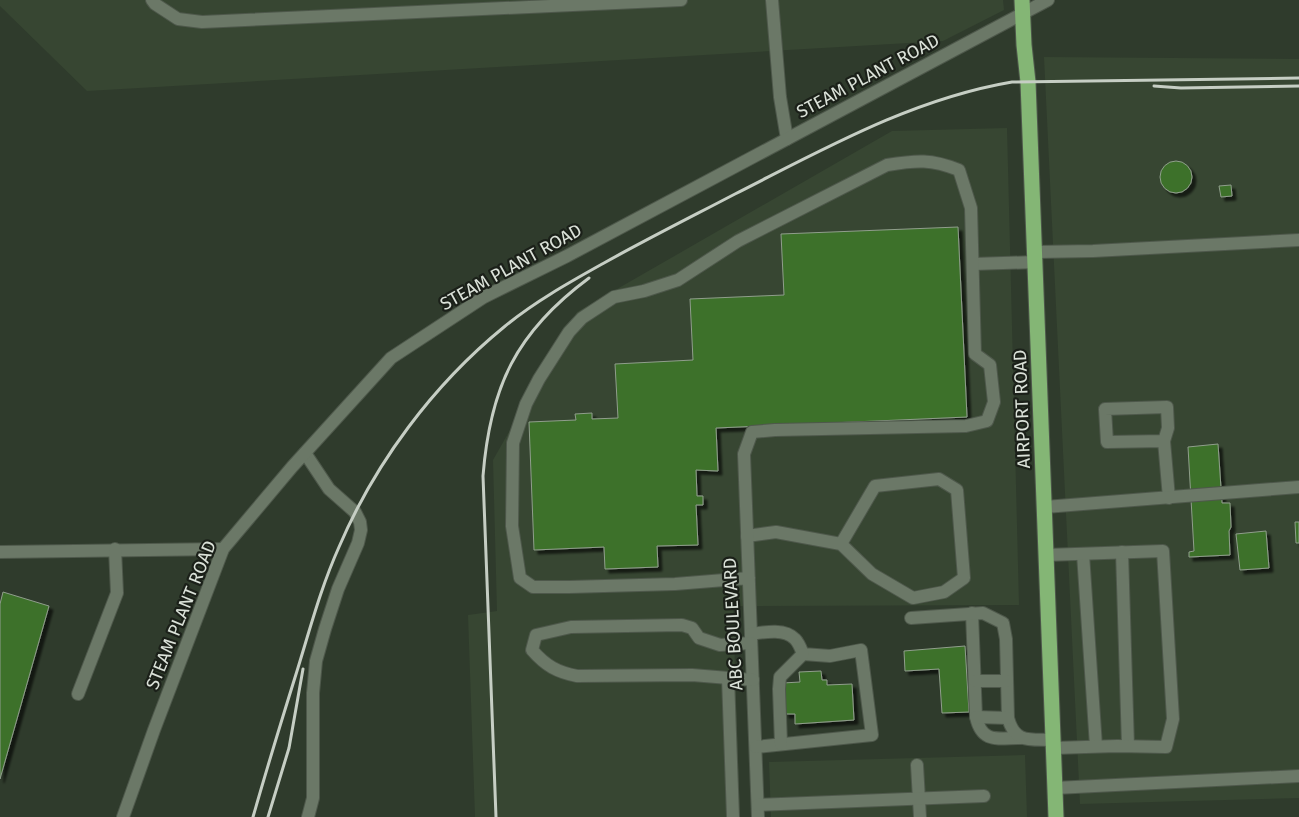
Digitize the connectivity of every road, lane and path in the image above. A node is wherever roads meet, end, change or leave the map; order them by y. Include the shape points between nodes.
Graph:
1 (152, 0) edge
2 (681, 0) edge
3 (772, 0) edge
4 (1048, 0) edge
5 (624, 1) edge
6 (561, 3) edge
7 (1023, 7) edge
8 (787, 139) junction
9 (1299, 240) edge
10 (1036, 257) junction
11 (973, 264) junction
12 (1164, 441) junction
13 (305, 453) junction
14 (1299, 487) edge
15 (1169, 498) junction
16 (1045, 507) junction
17 (747, 536) junction
18 (841, 544) junction
19 (115, 549) junction
20 (223, 549) junction
21 (0, 552) edge
22 (1122, 552) junction
23 (1084, 554) junction
24 (1046, 555) junction
25 (748, 578) junction
26 (972, 614) junction
27 (910, 618) dead end
28 (751, 638) junction
29 (803, 654) junction
30 (728, 678) junction
31 (753, 680) junction
32 (974, 681) junction
33 (1007, 681) junction
34 (78, 694) dead end
35 (976, 717) junction
36 (1008, 718) junction
37 (1021, 738) junction
38 (781, 744) junction
39 (1054, 744) junction
40 (1096, 746) junction
41 (1128, 746) junction
42 (756, 747) junction
43 (916, 765) dead end
44 (1299, 776) edge
45 (1055, 788) junction
46 (984, 796) dead end
47 (919, 799) junction
48 (758, 811) edge
49 (123, 817) edge
50 (308, 817) edge
51 (733, 817) edge
52 (920, 817) edge
53 (1056, 817) edge

1 - 6 street via 178,19 202,22
2 - 5 street
3 - 8 street
4 - 7 street, STEAM PLANT ROAD
5 - 6 street
7 - 8 street, STEAM PLANT ROAD
7 - 10 highway, AIRPORT ROAD
8 - 13 street, STEAM PLANT ROAD via 484,297 391,358
9 - 10 street
10 - 11 street
10 - 16 highway, AIRPORT ROAD
11 - 17 street, ABC BOULEVARD via 975,354 990,365 994,402 987,421 966,426 752,432 744,454
11 - 25 street via 971,208 959,170 941,163 914,160 888,165 798,210 738,241 678,280 644,292 614,297 582,318 569,332 538,379 513,443 512,526 520,578 533,587 675,584
12 - 12 street via 1107,442 1105,409 1167,407 1168,428
12 - 15 street
13 - 20 street, STEAM PLANT ROAD
13 - 50 street via 329,488 355,512 361,530 338,589 316,661 313,798
14 - 15 street
15 - 16 street
16 - 24 highway, AIRPORT ROAD
17 - 18 street via 776,532
17 - 25 street, ABC BOULEVARD
18 - 18 street via 872,574 913,598 944,592 964,578 957,490 939,479 875,486
19 - 20 street
19 - 21 street
19 - 34 street via 116,593
20 - 49 street, STEAM PLANT ROAD
22 - 23 street
22 - 41 street
22 - 41 street via 1162,551 1173,719 1166,747
23 - 24 street
23 - 40 street
24 - 39 highway, AIRPORT ROAD
25 - 28 street, ABC BOULEVARD
26 - 27 street
26 - 32 street
26 - 33 street via 983,613 1003,623
28 - 29 street via 775,631 793,637
28 - 30 street via 720,645 699,638 692,628 682,626 570,627 536,635 532,650 560,673 577,676
28 - 31 street, ABC BOULEVARD
29 - 38 street via 780,677
29 - 38 street via 830,656 861,650 872,735
30 - 31 street
30 - 51 street
31 - 42 street, ABC BOULEVARD
32 - 33 street
32 - 35 street
33 - 36 street
35 - 36 street
35 - 37 street via 984,735
36 - 37 street via 1015,735
37 - 39 street
38 - 42 street
39 - 40 street
39 - 45 highway, AIRPORT ROAD
40 - 41 street
42 - 48 street, ABC BOULEVARD
43 - 47 street
44 - 45 street
45 - 53 highway, AIRPORT ROAD
46 - 47 street
47 - 48 street
47 - 52 street

